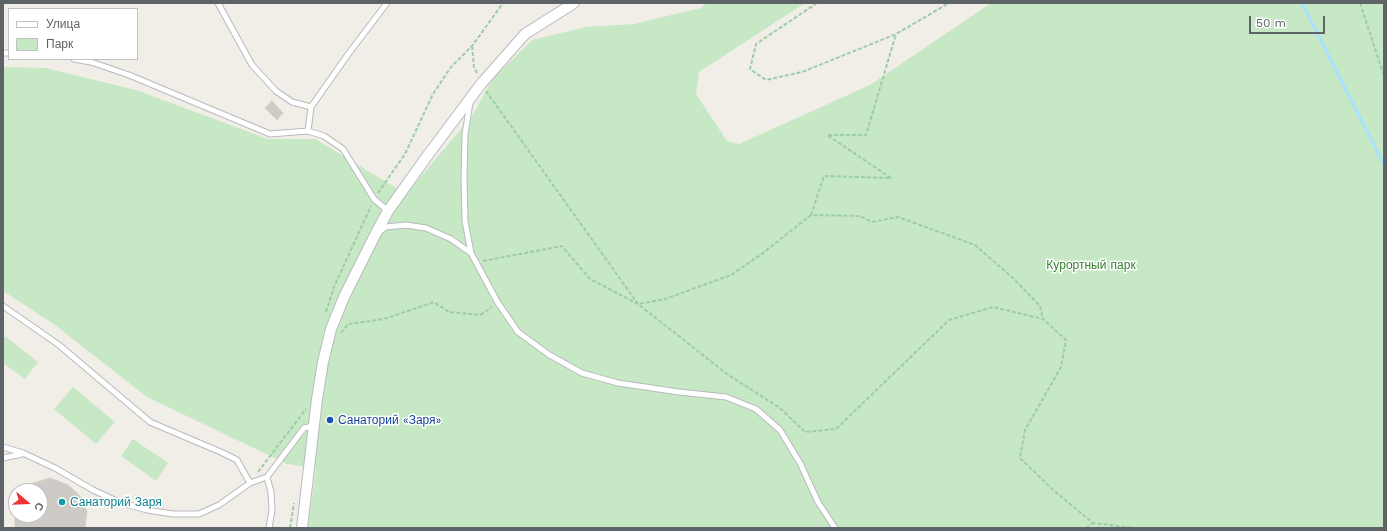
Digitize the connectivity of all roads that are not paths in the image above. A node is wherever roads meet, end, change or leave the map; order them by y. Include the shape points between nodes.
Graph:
1 (218, 3) edge
2 (387, 3) edge
3 (574, 3) edge
4 (80, 60) edge
5 (471, 97) junction
6 (311, 108) junction
7 (308, 131) junction
8 (388, 211) junction
9 (375, 235) junction
10 (472, 253) junction
11 (3, 306) edge
12 (313, 426) junction
13 (3, 447) edge
14 (23, 453) junction
15 (3, 458) edge
16 (268, 477) junction
17 (250, 482) junction
18 (269, 528) edge
19 (302, 528) edge
20 (835, 528) edge

1 - 6 lane via 252,65 281,95 292,102
2 - 6 lane
3 - 5 street via 525,34
4 - 7 lane via 129,75 270,134
5 - 8 street
5 - 10 lane via 465,134 464,178 465,221
6 - 7 lane
7 - 8 lane via 324,136 343,149 374,199
8 - 9 street
9 - 10 lane via 386,227 406,225 426,228 451,239
9 - 12 street via 331,329
10 - 20 lane via 498,303 518,332 548,354 582,373 618,383 726,396 756,409 780,430 800,463 818,502
11 - 17 lane via 59,345 150,422 237,460
12 - 16 lane via 304,428
12 - 19 street
13 - 14 lane
14 - 15 lane
14 - 17 lane via 119,502 173,514 199,514 219,505
16 - 17 lane
16 - 18 lane via 272,510

